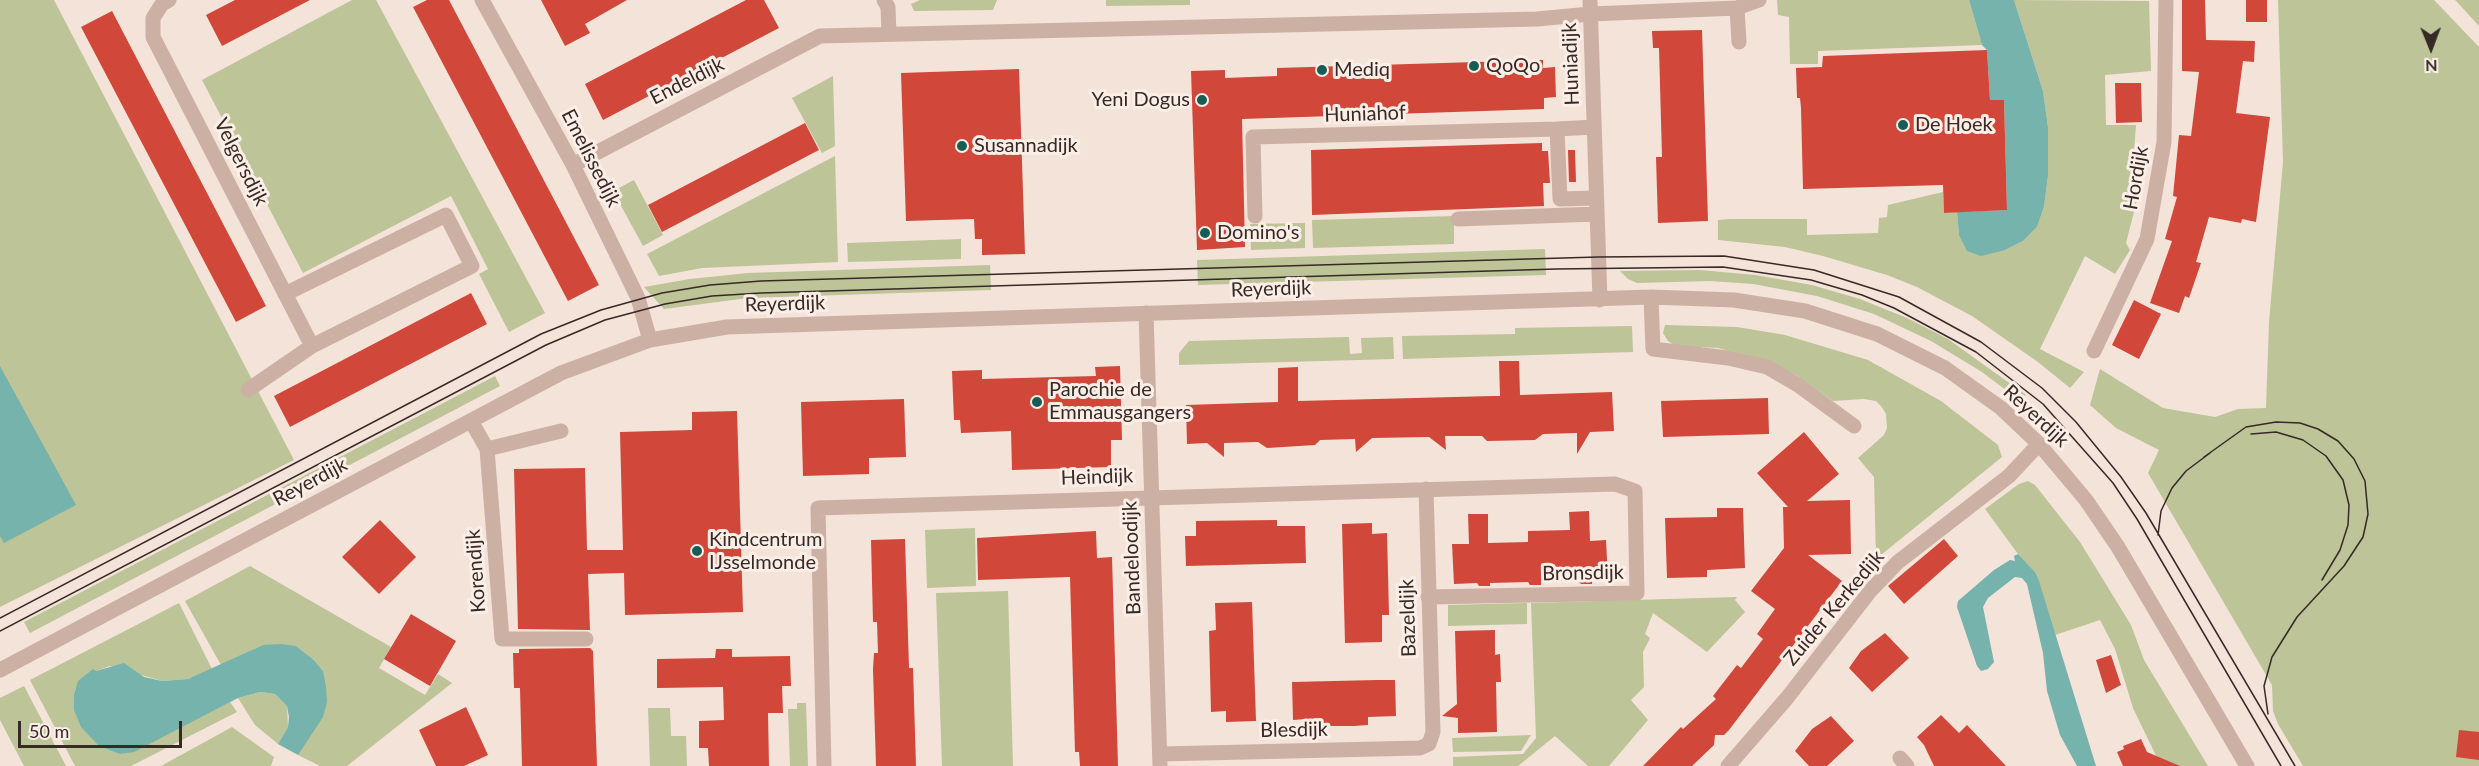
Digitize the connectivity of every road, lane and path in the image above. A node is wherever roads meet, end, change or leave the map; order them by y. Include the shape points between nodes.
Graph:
1 (169, 0) edge
2 (482, 0) edge
3 (884, 0) edge
4 (1760, 0) edge
5 (2166, 0) edge
6 (1590, 7) edge
7 (1737, 8) junction
8 (889, 34) junction
9 (1739, 42) dead end
10 (1594, 127) junction
11 (1557, 129) junction
12 (573, 165) junction
13 (1596, 198) junction
14 (1597, 214) junction
15 (1255, 216) dead end
16 (1458, 219) dead end
17 (285, 294) junction
18 (1651, 297) junction
19 (1600, 300) junction
20 (1146, 314) junction
21 (650, 340) junction
22 (312, 346) junction
23 (2094, 351) dead end
24 (248, 390) dead end
25 (471, 421) junction
26 (1854, 426) dead end
27 (561, 431) dead end
28 (2039, 444) junction
29 (488, 448) junction
30 (1426, 489) junction
31 (1635, 491) joint
32 (1151, 496) junction
33 (1428, 597) junction
34 (586, 639) dead end
35 (0, 670) edge
36 (1430, 744) joint
37 (1160, 760) edge
38 (824, 766) edge
39 (1728, 766) edge
40 (2247, 766) edge

1 - 17 street, Velgersdijk via 153,18 153,36
2 - 12 street, Emelissedijk
3 - 8 street
4 - 7 street
5 - 23 street, Hordijk via 2164,142 2147,239
6 - 7 street
6 - 8 street via 1537,18
6 - 10 street, Huniadijk
7 - 9 street
8 - 12 street, Endeldijk via 820,36
10 - 11 street, Huniadijk
10 - 13 street, Huniadijk
11 - 13 street, Huniadijk via 1560,199
11 - 15 street, Huniahof via 1253,137
12 - 21 street, Emelissedijk via 638,298
13 - 14 street, Huniadijk
14 - 16 street
14 - 19 street, Huniadijk
17 - 22 street, Velgersdijk
17 - 22 street via 446,215 472,266
18 - 19 street, Reyerdijk
18 - 26 street via 1653,349 1728,358 1767,368 1798,385
18 - 28 street, Reyerdijk via 1754,303 1805,311 1877,334 1945,368 2001,408
19 - 20 street, Reyerdijk
20 - 21 street, Reyerdijk via 727,327
20 - 32 street, Bandeloodijk
21 - 25 street, Reyerdijk via 561,373
22 - 24 street
25 - 29 street, Korendijk
25 - 35 street, Reyerdijk
27 - 29 street
28 - 39 street, Zuider Kerkedijk via 2009,476 1898,562
28 - 40 street, Reyerdijk via 2086,500 2118,547
29 - 34 street, Korendijk via 502,639
30 - 31 street, Heindijk via 1615,484
30 - 32 street, Heindijk
30 - 33 street, Bazeldijk
31 - 33 street, Bronsdijk via 1637,593
32 - 37 street, Bandeloodijk
32 - 38 street, Heindijk via 818,508
33 - 36 street, Bazeldijk via 1433,732
36 - 37 street, Blesdijk via 1420,748

